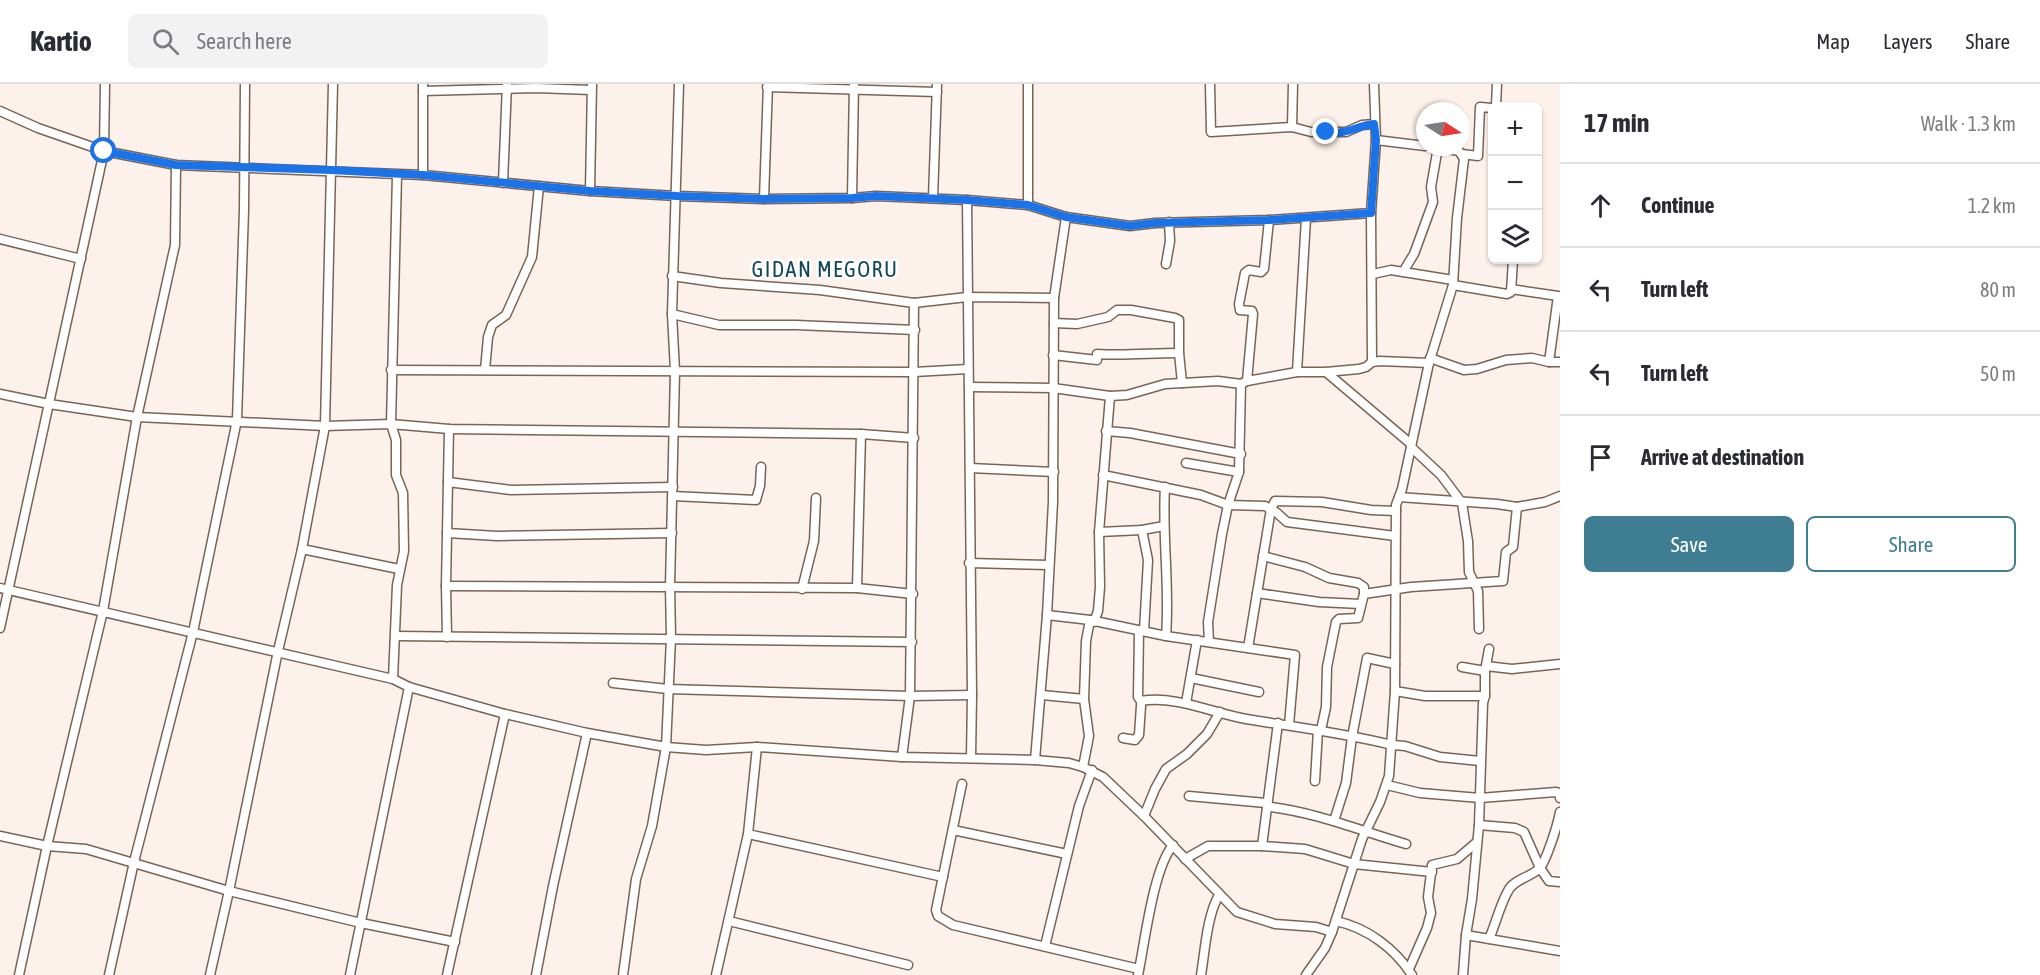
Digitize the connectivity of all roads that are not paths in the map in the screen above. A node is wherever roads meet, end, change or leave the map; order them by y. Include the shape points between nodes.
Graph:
1 (105, 84) edge
2 (245, 84) edge
3 (333, 84) edge
4 (679, 84) edge
5 (1029, 84) edge
6 (1210, 84) edge
7 (1293, 84) edge
8 (1374, 84) edge
9 (1497, 84) edge
10 (507, 86) edge
11 (767, 86) edge
12 (591, 87) edge
13 (855, 87) edge
14 (423, 88) edge
15 (937, 88) edge
16 (1495, 102) edge
17 (1488, 107) edge
18 (0, 111) edge
19 (1374, 124) junction
20 (1292, 127) junction
21 (1376, 140) junction
22 (1416, 145) edge
23 (104, 151) junction
24 (1470, 155) edge
25 (1435, 156) edge
26 (1463, 156) edge
27 (176, 165) junction
28 (244, 167) junction
29 (331, 170) junction
30 (397, 175) junction
31 (423, 175) junction
32 (503, 183) junction
33 (538, 186) junction
34 (590, 191) junction
35 (677, 196) junction
36 (852, 198) junction
37 (933, 198) junction
38 (764, 199) junction
39 (967, 200) junction
40 (1028, 205) junction
41 (1371, 213) junction
42 (1066, 217) junction
43 (1306, 218) junction
44 (1269, 220) junction
45 (1169, 222) junction
46 (0, 239) edge
47 (81, 259) junction
48 (1166, 264) dead end
49 (1514, 264) edge
50 (1403, 272) junction
51 (1373, 274) junction
52 (672, 276) junction
53 (1453, 283) junction
54 (1511, 289) junction
55 (967, 297) junction
56 (1054, 298) junction
57 (914, 303) junction
58 (672, 314) junction
59 (1558, 318) edge
60 (1054, 323) junction
61 (915, 330) junction
62 (1179, 353) junction
63 (1053, 355) junction
64 (1429, 361) junction
65 (1372, 362) junction
66 (1549, 362) junction
67 (1560, 362) edge
68 (968, 369) junction
69 (391, 370) junction
70 (485, 370) junction
71 (675, 371) junction
72 (914, 372) junction
73 (1296, 372) junction
74 (1326, 372) junction
75 (1182, 383) junction
76 (1244, 383) junction
77 (969, 387) junction
78 (1053, 388) junction
79 (0, 394) edge
80 (1110, 396) junction
81 (49, 404) junction
82 (137, 417) junction
83 (237, 420) junction
84 (391, 424) junction
85 (325, 426) junction
86 (449, 429) junction
87 (1106, 431) junction
88 (673, 432) junction
89 (861, 434) junction
90 (914, 438) junction
91 (1411, 445) junction
92 (1241, 454) junction
93 (1185, 463) dead end
94 (761, 467) dead end
95 (970, 468) junction
96 (1054, 472) junction
97 (1239, 472) junction
98 (1103, 475) junction
99 (448, 482) junction
100 (1165, 487) junction
101 (673, 491) junction
102 (1560, 496) edge
103 (1399, 497) junction
104 (816, 498) dead end
105 (1462, 503) junction
106 (1228, 505) junction
107 (1517, 507) junction
108 (1271, 509) junction
109 (1396, 511) junction
110 (1164, 526) junction
111 (1142, 530) junction
112 (1099, 532) junction
113 (447, 533) junction
114 (672, 533) junction
115 (1395, 536) junction
116 (302, 549) junction
117 (1263, 556) junction
118 (969, 563) junction
119 (1049, 565) junction
120 (399, 569) junction
121 (1476, 584) junction
122 (446, 586) junction
123 (670, 586) junction
124 (857, 588) junction
125 (4, 589) edge
126 (802, 589) junction
127 (1396, 591) junction
128 (1257, 593) junction
129 (913, 594) junction
130 (1364, 594) junction
131 (1361, 604) junction
132 (104, 611) junction
133 (1047, 615) junction
134 (1092, 621) junction
135 (0, 628) edge
136 (1479, 629) dead end
137 (1142, 630) junction
138 (193, 632) junction
139 (396, 636) junction
140 (1166, 636) junction
141 (447, 637) junction
142 (671, 638) junction
143 (1197, 640) junction
144 (912, 642) junction
145 (1209, 642) junction
146 (1248, 648) junction
147 (1489, 650) dead end
148 (278, 651) junction
149 (1395, 664) junction
150 (1560, 664) edge
151 (1462, 667) dead end
152 (1486, 669) junction
153 (1191, 678) junction
154 (393, 679) junction
155 (613, 683) dead end
156 (409, 687) junction
157 (668, 689) junction
158 (1259, 692) dead end
159 (1395, 692) junction
160 (972, 695) junction
161 (1042, 695) junction
162 (910, 696) junction
163 (1485, 696) junction
164 (1084, 699) junction
165 (1141, 701) junction
166 (1186, 703) junction
167 (1221, 712) junction
168 (505, 714) junction
169 (1278, 723) junction
170 (1289, 724) junction
171 (1320, 730) junction
172 (587, 733) junction
173 (1352, 737) junction
174 (1123, 738) dead end
175 (1392, 745) junction
176 (666, 747) junction
177 (757, 747) junction
178 (902, 757) junction
179 (971, 758) junction
180 (1035, 760) junction
181 (1480, 762) junction
182 (1088, 769) junction
183 (1315, 781) dead end
184 (962, 784) dead end
185 (1387, 785) junction
186 (1189, 796) dead end
187 (1480, 798) junction
188 (1560, 798) edge
189 (1266, 803) junction
190 (1560, 812) edge
191 (1144, 816) junction
192 (1334, 821) junction
193 (1479, 825) junction
194 (953, 830) junction
195 (1365, 832) junction
196 (748, 834) junction
197 (0, 836) edge
198 (1478, 842) junction
199 (1406, 844) dead end
200 (1173, 845) junction
201 (47, 846) junction
202 (1262, 846) junction
203 (1067, 854) junction
204 (1185, 859) junction
205 (134, 862) junction
206 (1354, 864) junction
207 (1540, 868) junction
208 (1432, 873) junction
209 (943, 876) junction
210 (1560, 882) edge
211 (230, 891) junction
212 (1219, 895) junction
213 (729, 921) junction
214 (1336, 921) junction
215 (361, 922) junction
216 (1332, 932) junction
217 (1466, 935) junction
218 (1489, 939) junction
219 (455, 942) junction
220 (1045, 946) junction
221 (1560, 951) edge
222 (908, 964) dead end
223 (1139, 972) edge
224 (1410, 972) edge
225 (20, 975) edge
226 (109, 975) edge
227 (210, 975) edge
228 (350, 975) edge
229 (447, 975) edge
230 (536, 975) edge
231 (623, 975) edge
232 (716, 975) edge
233 (1201, 975) edge
234 (1306, 975) edge
235 (1463, 975) edge

1 - 23 street
2 - 28 street
3 - 29 street
4 - 35 street
5 - 40 street
6 - 20 street via 1211,132
7 - 20 street
8 - 19 street
9 - 16 street
10 - 12 street
10 - 14 street
10 - 32 street
11 - 13 street
11 - 38 street
12 - 34 street
13 - 15 street
13 - 36 street
14 - 31 street
15 - 37 street
17 - 24 street via 1480,107 1478,156
18 - 23 street
19 - 20 street via 1336,133
19 - 21 street
21 - 22 street
21 - 41 street
23 - 27 street
23 - 47 street
25 - 50 street via 1433,202 1414,254
26 - 53 street
27 - 28 street
27 - 82 street via 175,245
28 - 29 street
28 - 83 street
29 - 30 street
29 - 85 street
30 - 31 street
30 - 69 street
31 - 32 street
32 - 33 street
33 - 34 street
33 - 70 street via 532,257 506,315 492,325
34 - 35 street
35 - 38 street
35 - 52 street
36 - 37 street
36 - 38 street
37 - 39 street
39 - 40 street
39 - 55 street
40 - 42 street
41 - 43 street
41 - 51 street
42 - 45 street via 1130,226
42 - 56 street
43 - 44 street
43 - 73 street
44 - 45 street
44 - 76 street via 1264,269 1245,273 1239,304 1240,310 1253,314
45 - 48 street
46 - 47 street
47 - 81 street
49 - 54 street
50 - 51 street
50 - 53 street
51 - 65 street
52 - 57 street
52 - 58 street
53 - 54 street via 1507,294
53 - 64 street
54 - 59 street via 1558,296
55 - 56 street
55 - 57 street
55 - 68 street
56 - 60 street
57 - 61 street
58 - 61 street via 719,326
58 - 71 street
59 - 66 street
60 - 62 street via 1077,324 1108,317 1117,310 1156,313 1179,320
60 - 63 street
61 - 72 street
62 - 63 street via 1097,354 1097,360
62 - 75 street
63 - 78 street
64 - 65 street
64 - 66 street via 1464,370 1506,360 1532,358
64 - 91 street
65 - 74 street via 1359,369
66 - 67 street
68 - 72 street
68 - 77 street
69 - 70 street
69 - 84 street
70 - 71 street
71 - 72 street
71 - 88 street
72 - 90 street
73 - 74 street
73 - 76 street
74 - 91 street
75 - 76 street
75 - 80 street
76 - 92 street
77 - 78 street
77 - 95 street
78 - 80 street
78 - 96 street
79 - 81 street
80 - 87 street
81 - 82 street
81 - 125 street
82 - 83 street
82 - 132 street
83 - 85 street
83 - 138 street
84 - 85 street
84 - 86 street
84 - 120 street via 396,440 396,475 403,493 404,551
85 - 116 street
86 - 88 street
86 - 99 street
87 - 92 street
87 - 98 street
88 - 89 street
88 - 101 street
89 - 90 street
89 - 124 street
90 - 129 street
91 - 103 street
91 - 105 street
92 - 97 street
93 - 97 street
94 - 101 street via 756,500
95 - 96 street
95 - 118 street
96 - 119 street
97 - 106 street
98 - 100 street
98 - 112 street
99 - 101 street via 511,490
99 - 113 street
100 - 106 street
100 - 110 street
101 - 114 street
102 - 107 street
103 - 105 street
103 - 109 street
104 - 126 street via 814,541
105 - 107 street
105 - 121 street via 1468,568
106 - 108 street
106 - 145 street via 1208,622
107 - 121 street via 1513,547 1506,552 1503,581
108 - 109 street via 1275,501
108 - 115 street via 1287,522
108 - 117 street
109 - 115 street
110 - 111 street
110 - 140 street
111 - 112 street
111 - 137 street via 1148,560
112 - 134 street via 1100,588 1098,612
113 - 114 street
113 - 122 street
114 - 123 street
115 - 127 street
116 - 120 street
116 - 148 street
117 - 128 street
117 - 130 street via 1364,586
118 - 119 street
118 - 160 street
119 - 133 street
120 - 139 street
121 - 127 street
121 - 136 street
122 - 123 street
122 - 141 street
123 - 126 street
123 - 142 street
124 - 126 street
124 - 129 street
125 - 132 street
125 - 135 street
127 - 130 street
127 - 149 street
128 - 131 street
128 - 146 street
129 - 144 street
130 - 131 street
131 - 171 street via 1358,618 1336,622
132 - 138 street
132 - 201 street
133 - 134 street
133 - 161 street
134 - 137 street
134 - 164 street via 1086,640
137 - 140 street
137 - 165 street via 1138,698
138 - 148 street
138 - 205 street
139 - 141 street
139 - 154 street
140 - 143 street
141 - 142 street
142 - 144 street
142 - 157 street
143 - 145 street
143 - 153 street
144 - 162 street
145 - 146 street
146 - 170 street via 1295,655
147 - 152 street
148 - 154 street
148 - 211 street
149 - 159 street
149 - 173 street via 1367,658
150 - 152 street
151 - 152 street
152 - 163 street
153 - 158 street
153 - 166 street
154 - 156 street
155 - 157 street
156 - 168 street
156 - 215 street
157 - 162 street
157 - 176 street
159 - 163 street
159 - 175 street
160 - 162 street
160 - 179 street
161 - 164 street
161 - 180 street
162 - 178 street
163 - 181 street
164 - 182 street via 1089,730
165 - 166 street
165 - 174 street via 1138,738
166 - 167 street
167 - 169 street
167 - 191 street via 1207,734 1166,769
168 - 172 street
168 - 219 street
169 - 170 street
169 - 189 street
170 - 171 street
171 - 173 street
171 - 183 street
172 - 176 street
172 - 230 street
173 - 175 street
173 - 192 street via 1346,783
175 - 181 street
175 - 185 street
176 - 177 street
176 - 231 street via 652,826 636,879
177 - 178 street
177 - 196 street
178 - 179 street
179 - 180 street
180 - 182 street
181 - 187 street
182 - 191 street via 1103,777
182 - 203 street
184 - 194 street
185 - 187 street via 1420,793
185 - 195 street
186 - 189 street
187 - 188 street via 1556,792
187 - 193 street
189 - 192 street
189 - 202 street
190 - 207 street
191 - 200 street
192 - 195 street
193 - 198 street
193 - 207 street via 1524,832
194 - 203 street
194 - 209 street
195 - 199 street
195 - 206 street
196 - 209 street
196 - 213 street
197 - 201 street
198 - 208 street via 1457,859 1432,865
198 - 217 street
200 - 204 street
200 - 223 street via 1165,855 1157,880
201 - 205 street via 86,849
201 - 225 street
202 - 204 street via 1208,846
202 - 206 street via 1305,849
203 - 220 street
204 - 212 street
205 - 211 street
205 - 226 street
206 - 208 street
206 - 214 street
207 - 210 street via 1549,881
207 - 218 street via 1509,888
208 - 224 street via 1428,897 1431,913
209 - 220 street via 936,910 943,920
211 - 215 street
211 - 227 street
212 - 216 street via 1244,915
212 - 233 street via 1211,916
213 - 222 street
213 - 232 street
214 - 216 street
214 - 224 street via 1374,937 1403,960
215 - 219 street
215 - 228 street
216 - 234 street
217 - 218 street
217 - 235 street
218 - 221 street
219 - 229 street
220 - 223 street

